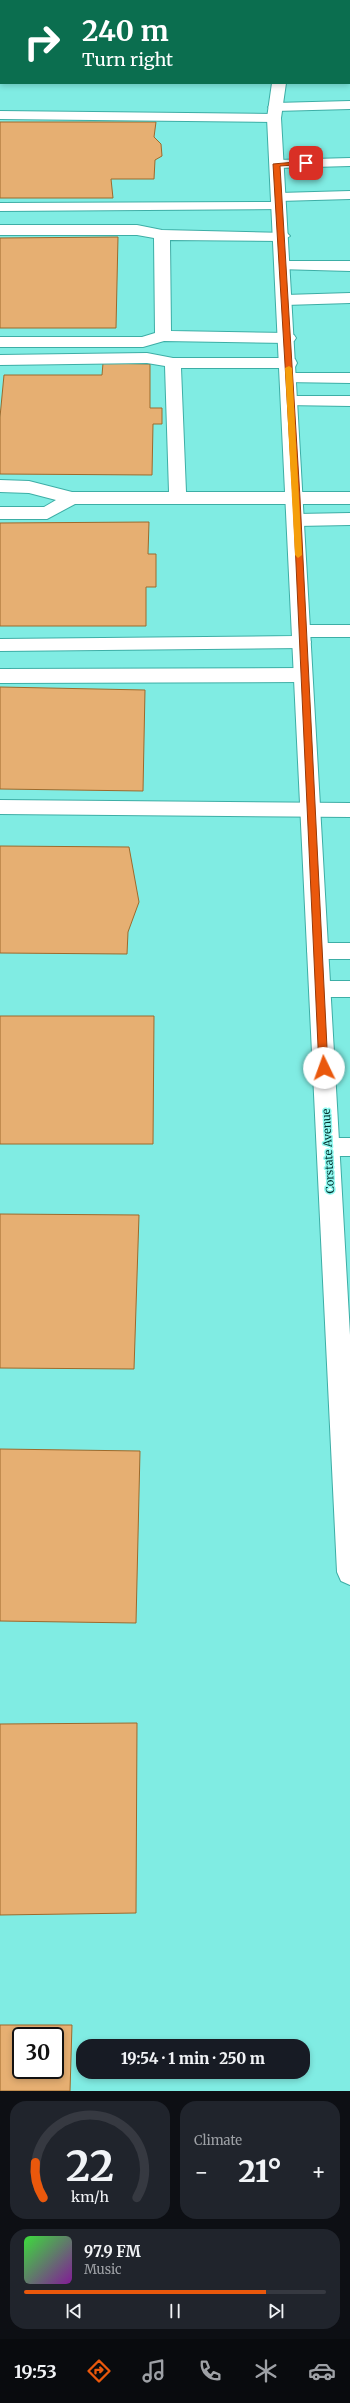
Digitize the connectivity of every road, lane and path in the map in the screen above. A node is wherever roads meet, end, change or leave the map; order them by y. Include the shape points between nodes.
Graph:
1 (279, 84) edge
2 (350, 105) edge
3 (274, 113) junction
4 (0, 115) edge
5 (350, 162) edge
6 (276, 164) junction
7 (350, 195) edge
8 (279, 201) junction
9 (0, 207) edge
10 (0, 230) edge
11 (162, 236) junction
12 (282, 236) junction
13 (283, 266) junction
14 (350, 266) edge
15 (350, 298) edge
16 (285, 300) junction
17 (162, 336) junction
18 (288, 338) junction
19 (0, 342) edge
20 (0, 360) edge
21 (173, 363) junction
22 (289, 370) junction
23 (350, 378) edge
24 (290, 401) junction
25 (350, 401) edge
26 (0, 486) edge
27 (72, 498) junction
28 (178, 498) junction
29 (296, 498) junction
30 (350, 498) edge
31 (0, 513) edge
32 (350, 519) edge
33 (297, 520) junction
34 (350, 631) edge
35 (302, 637) junction
36 (0, 645) edge
37 (303, 675) junction
38 (0, 676) edge
39 (0, 807) edge
40 (312, 810) junction
41 (350, 810) edge
42 (317, 951) junction
43 (350, 951) edge
44 (320, 989) junction
45 (350, 989) edge
46 (350, 1146) edge
47 (328, 1147) junction
48 (350, 1572) edge

1 - 3 street, Corstate Avenue
2 - 3 lane
3 - 4 lane
3 - 6 street, Corstate Avenue
5 - 6 lane
6 - 8 street, Corstate Avenue
7 - 8 lane
8 - 9 lane
8 - 12 street, Corstate Avenue
10 - 11 lane via 137,230
11 - 12 lane
11 - 17 lane
12 - 13 street, Corstate Avenue
13 - 14 lane
13 - 16 street, Corstate Avenue
15 - 16 lane
16 - 18 street, Corstate Avenue
17 - 18 lane
17 - 19 lane via 143,342
18 - 22 street, Corstate Avenue
20 - 21 lane via 147,358
21 - 22 lane
21 - 28 lane
22 - 23 lane
22 - 24 street, Corstate Avenue
24 - 25 lane
24 - 29 street, Corstate Avenue
26 - 27 lane via 29,487
27 - 28 lane
27 - 31 lane via 47,513
28 - 29 lane
29 - 30 lane
29 - 33 street, Corstate Avenue
32 - 33 lane
33 - 35 street, Corstate Avenue
34 - 35 lane
35 - 36 lane
35 - 37 street, Corstate Avenue
37 - 38 lane
37 - 40 street, Corstate Avenue
39 - 40 lane
40 - 41 lane
40 - 42 street, Corstate Avenue
42 - 43 lane
42 - 44 street, Corstate Avenue
44 - 45 lane
44 - 47 street, Corstate Avenue
46 - 47 lane
47 - 48 street, Corstate Avenue

